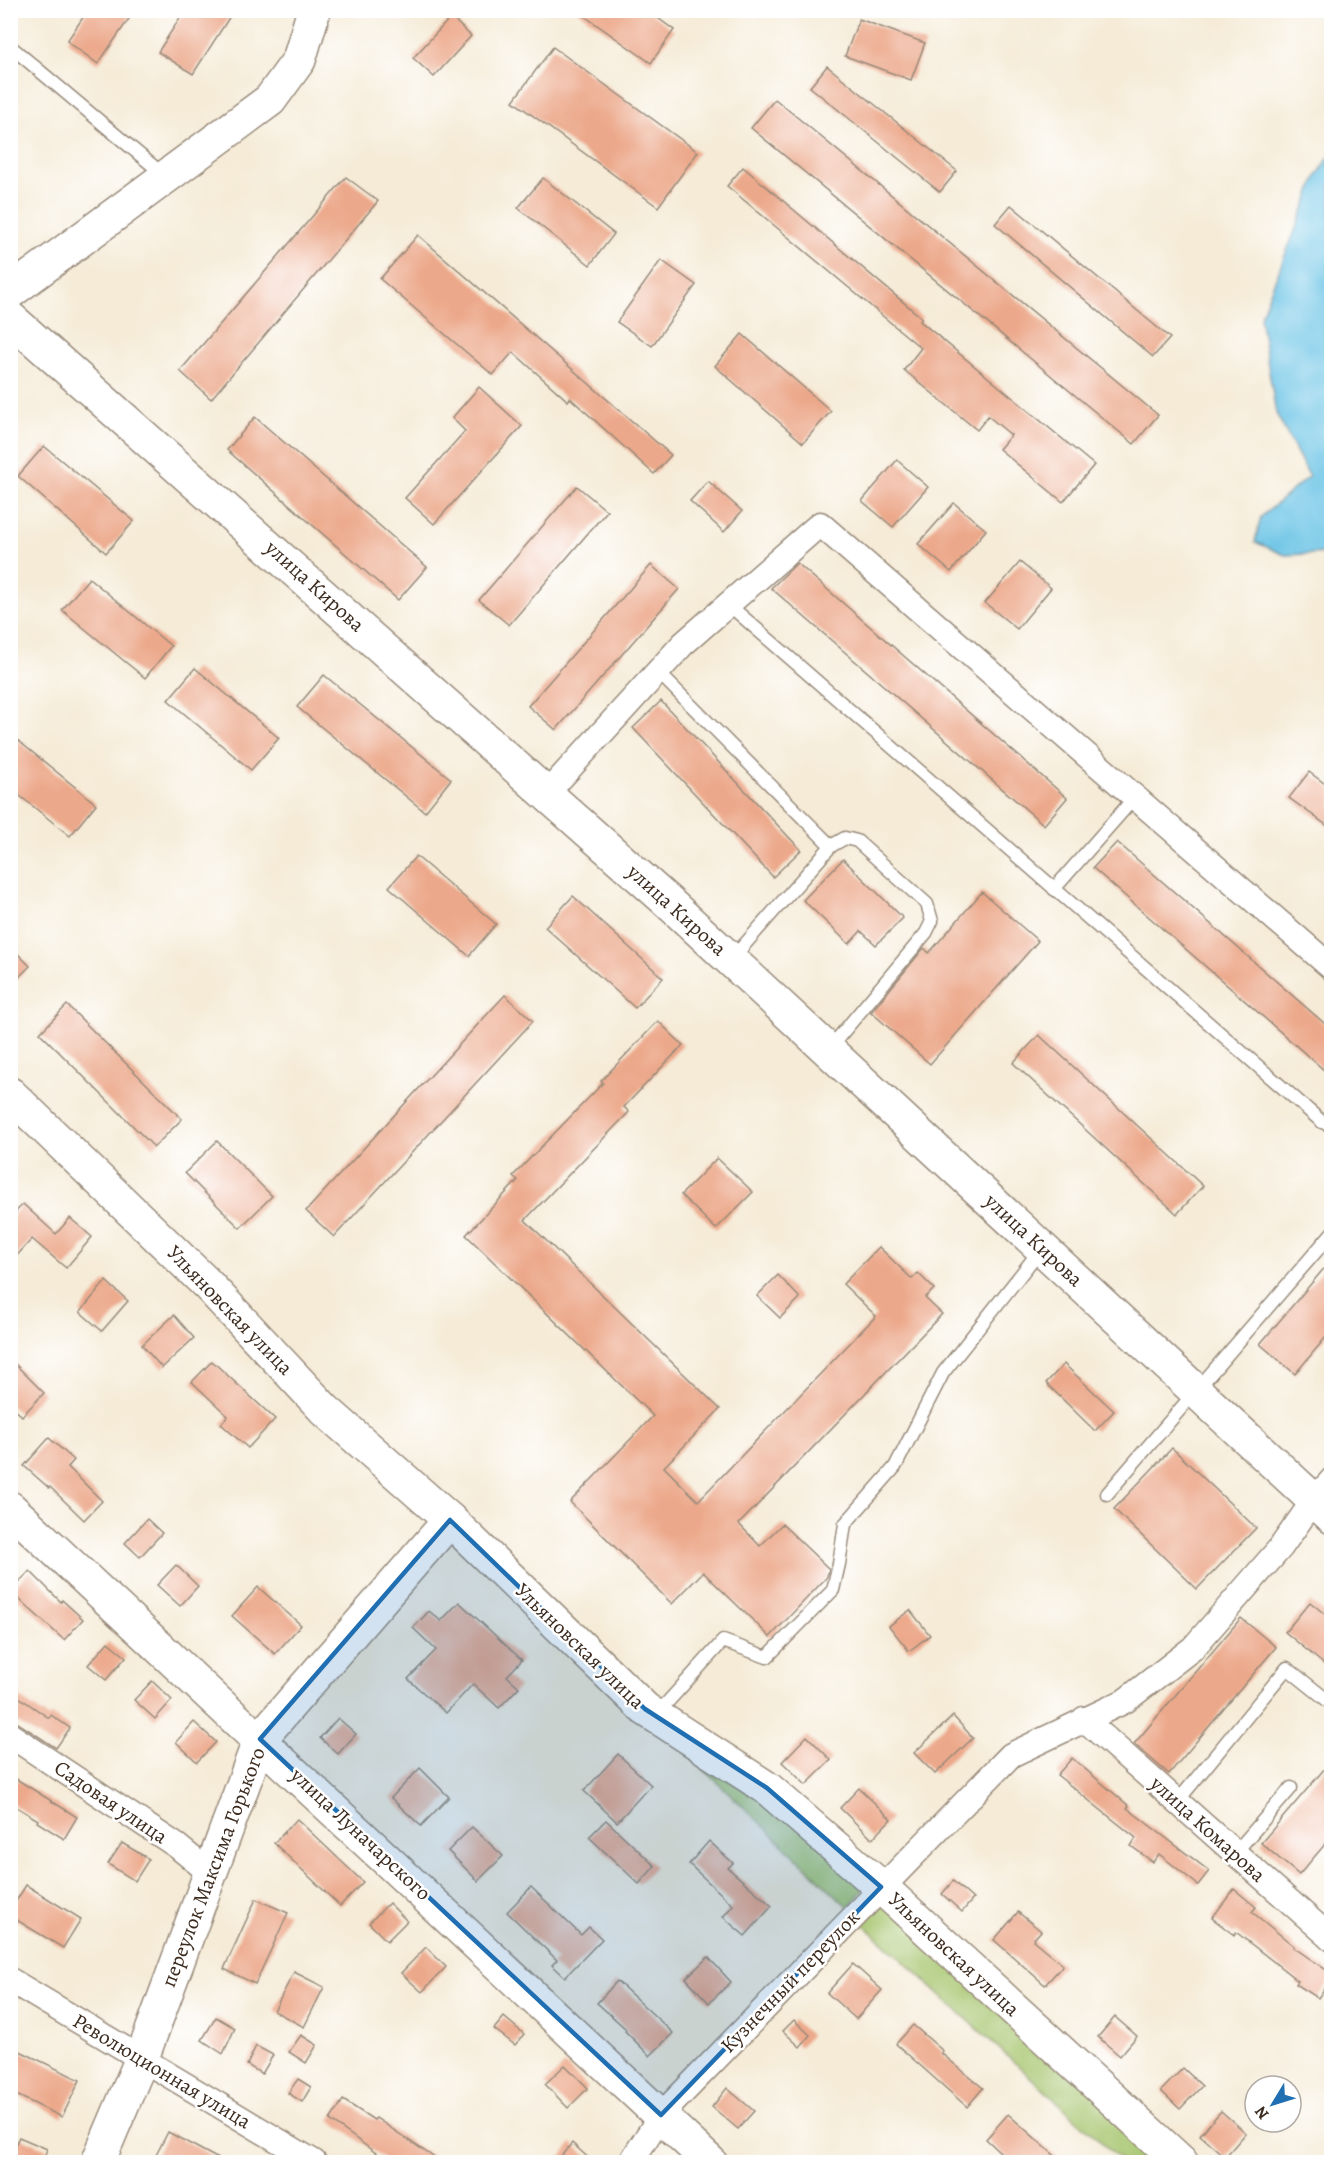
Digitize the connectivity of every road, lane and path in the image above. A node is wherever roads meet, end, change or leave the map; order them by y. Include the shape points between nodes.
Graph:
1 (314, 10) edge
2 (10, 46) edge
3 (166, 177) junction
4 (10, 292) edge
5 (10, 318) edge
6 (728, 604) junction
7 (658, 672) junction
8 (547, 793) junction
9 (1135, 797) junction
10 (831, 846) junction
11 (1054, 889) junction
12 (731, 960) junction
13 (1332, 968) edge
14 (828, 1050) junction
15 (10, 1094) edge
16 (1332, 1126) edge
17 (1332, 1233) edge
18 (1041, 1248) junction
19 (1195, 1390) junction
20 (1107, 1494) dead end
21 (1326, 1499) edge
22 (10, 1508) edge
23 (450, 1520) junction
24 (1332, 1704) edge
25 (655, 1716) junction
26 (1084, 1719) junction
27 (10, 1735) edge
28 (260, 1739) junction
29 (1290, 1788) dead end
30 (1177, 1802) junction
31 (1235, 1853) junction
32 (209, 1872) junction
33 (881, 1887) junction
34 (1332, 1939) edge
35 (10, 1980) edge
36 (142, 2058) junction
37 (661, 2115) junction
38 (98, 2163) edge
39 (314, 2163) edge
40 (631, 2163) edge
41 (711, 2163) edge
42 (1181, 2163) edge

1 - 3 street via 299,60 270,100
2 - 3 lane
3 - 4 street
5 - 8 street, улица Кирова
6 - 7 street
6 - 9 street via 820,524
6 - 11 lane
7 - 8 street
7 - 10 lane
8 - 12 street, улица Кирова
9 - 11 lane
9 - 13 street
10 - 12 lane
10 - 14 lane via 845,838 857,842 927,904 932,921
11 - 16 lane via 1322,1122
12 - 14 street, улица Кирова
14 - 18 street, улица Кирова
15 - 23 street, Ульяновская улица via 207,1284 325,1410
17 - 19 lane
18 - 19 street, улица Кирова
18 - 25 lane via 943,1373 895,1467 845,1524 833,1590 768,1658 723,1641
19 - 20 lane
19 - 21 street, улица Кирова
21 - 26 street, Кузнечный переулок via 1193,1648 1125,1701
22 - 28 street, улица Луначарского
23 - 25 street, Ульяновская улица
23 - 28 street, переулок Максима Горького
24 - 30 lane via 1287,1668
25 - 33 street, Ульяновская улица via 767,1788
26 - 30 street, улица Комарова
26 - 33 street, Кузнечный переулок via 1011,1755
27 - 32 street, Садовая улица via 177,1846
28 - 32 street, переулок Максима Горького
28 - 37 street, улица Луначарского
29 - 31 lane
30 - 31 street, улица Комарова
31 - 34 street, улица Комарова
32 - 36 street, переулок Максима Горького
33 - 37 street, Кузнечный переулок
33 - 42 street, Ульяновская улица
35 - 36 street, Революционная улица
36 - 38 street, переулок Максима Горького
36 - 39 street, Революционная улица
37 - 40 street, Кузнечный переулок
37 - 41 street, улица Луначарского

